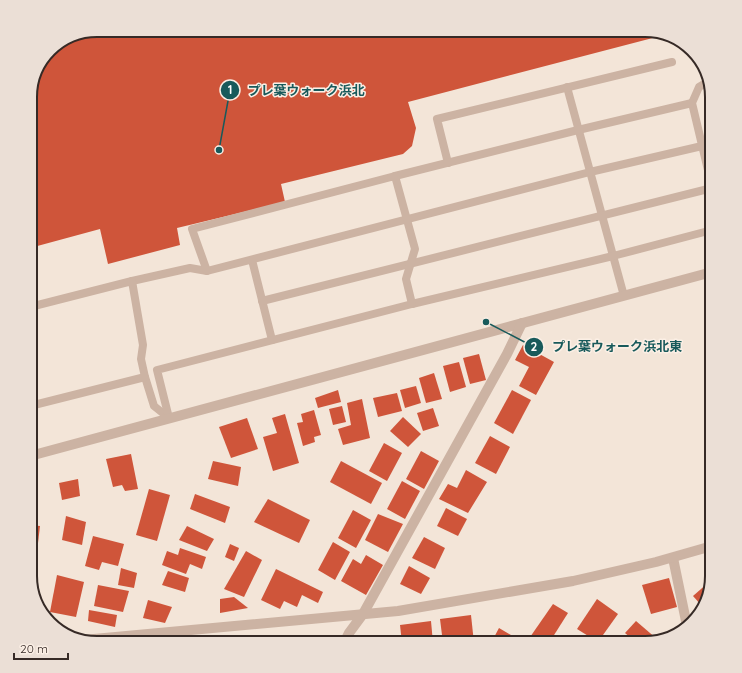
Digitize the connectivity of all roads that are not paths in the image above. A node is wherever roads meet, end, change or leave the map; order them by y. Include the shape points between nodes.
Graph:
1 (672, 62) dead end
2 (704, 84) edge
3 (567, 87) junction
4 (692, 103) junction
5 (578, 130) junction
6 (702, 146) junction
7 (705, 159) edge
8 (448, 163) junction
9 (590, 172) junction
10 (395, 176) junction
11 (705, 190) edge
12 (602, 215) junction
13 (407, 220) junction
14 (705, 232) edge
15 (614, 256) junction
16 (252, 260) junction
17 (411, 263) junction
18 (207, 271) junction
19 (705, 274) edge
20 (132, 281) junction
21 (624, 296) junction
22 (262, 301) junction
23 (412, 304) junction
24 (37, 305) edge
25 (522, 323) junction
26 (272, 340) junction
27 (145, 377) junction
28 (37, 404) edge
29 (169, 418) junction
30 (37, 454) edge
31 (705, 548) edge
32 (673, 558) junction
33 (363, 614) junction
34 (686, 619) edge
35 (162, 636) edge
36 (348, 636) edge

1 - 3 lane
2 - 4 lane via 699,87
3 - 5 lane
3 - 8 lane via 437,119
4 - 5 lane
4 - 6 lane
5 - 8 lane
5 - 9 lane
6 - 7 lane
6 - 9 lane
8 - 10 lane
9 - 12 lane
9 - 13 lane
10 - 13 lane
10 - 18 lane via 192,229
11 - 12 lane
12 - 15 lane
12 - 17 lane
13 - 16 lane
13 - 17 lane via 415,249
14 - 15 lane
15 - 21 lane
15 - 23 lane
16 - 18 lane
16 - 22 lane
17 - 22 lane
17 - 23 lane via 406,279
18 - 20 lane via 190,268
19 - 21 street
20 - 24 lane
20 - 27 lane via 143,345 141,359
21 - 25 street
22 - 26 lane
23 - 26 lane
25 - 29 street
25 - 33 street
26 - 29 lane via 157,370
27 - 28 lane
27 - 29 lane via 154,406
29 - 30 street
31 - 32 street
32 - 33 street via 573,581
32 - 34 street
33 - 35 street
33 - 36 street

